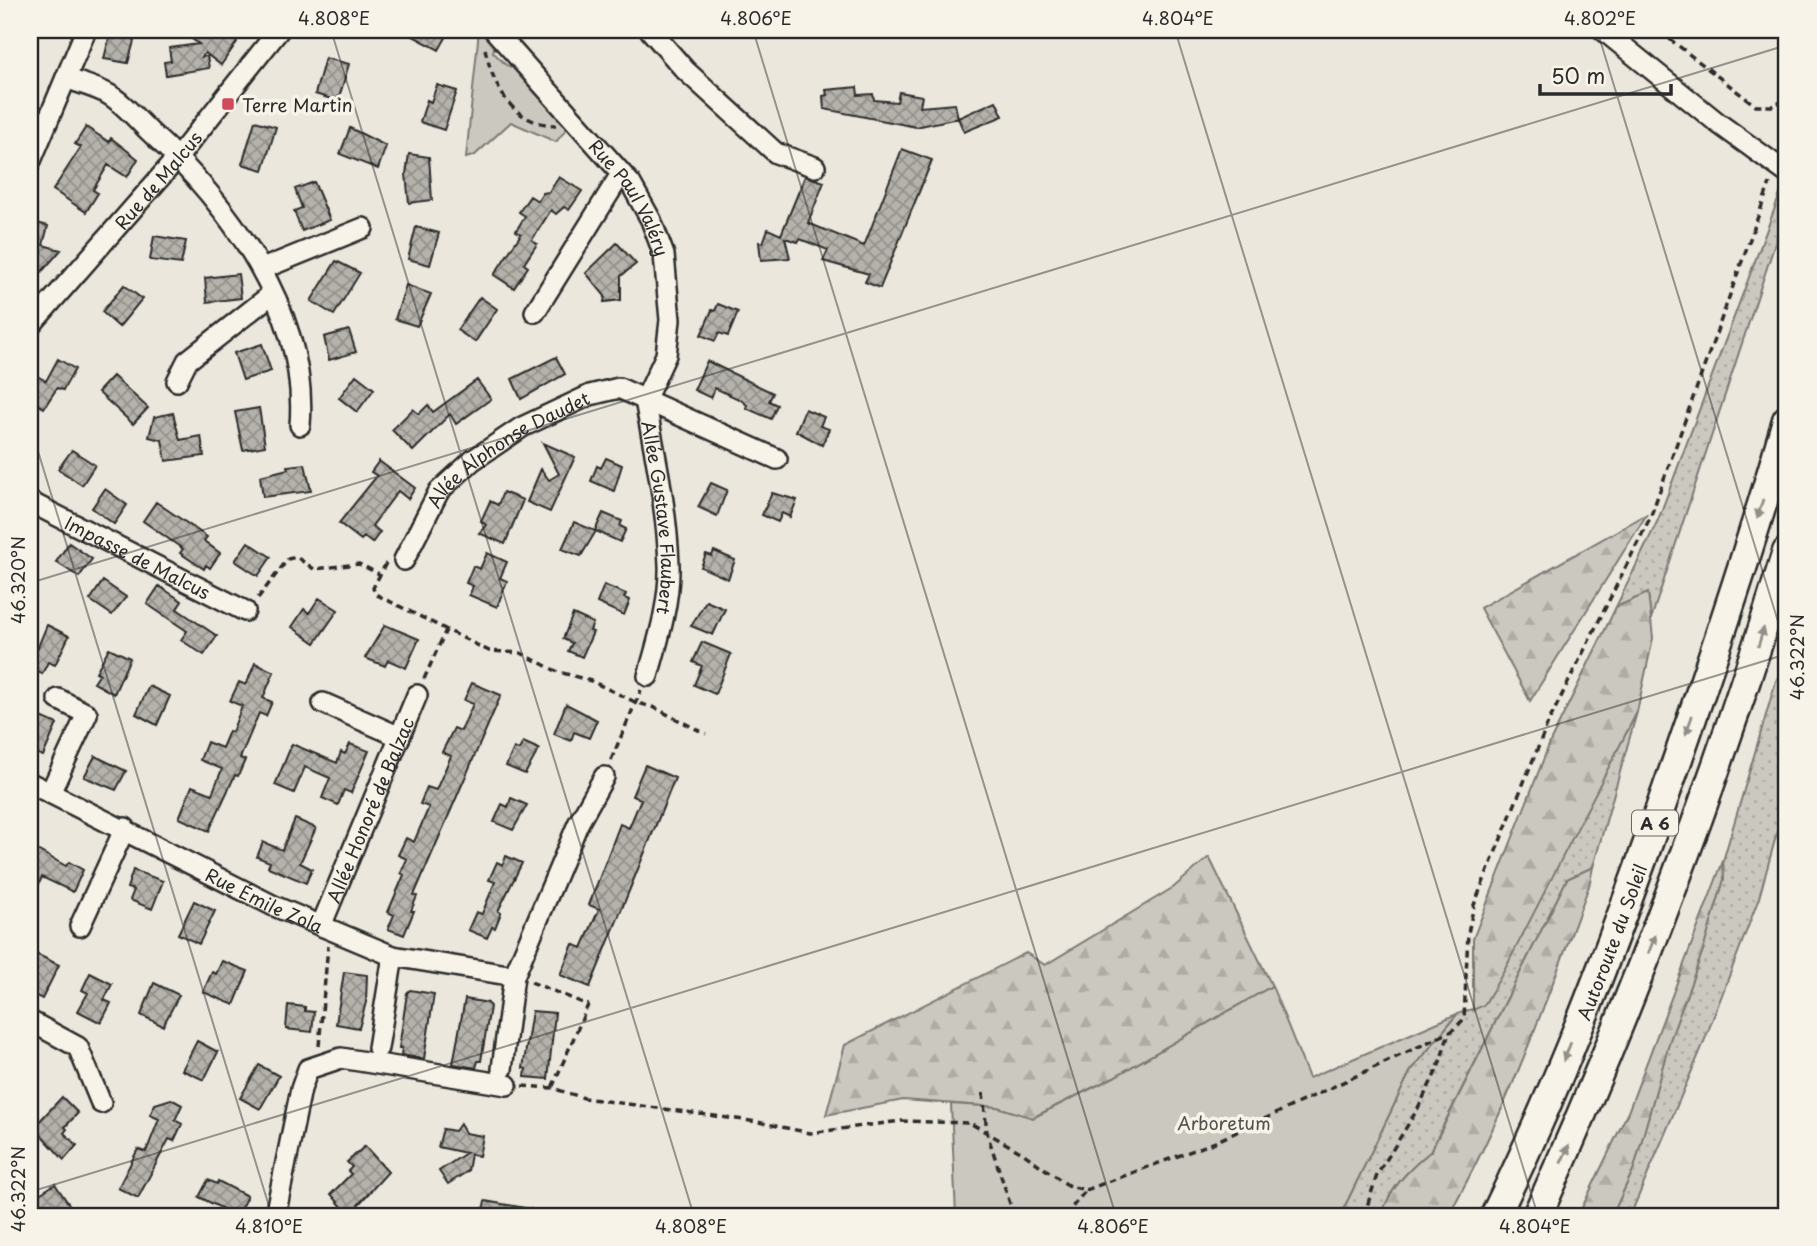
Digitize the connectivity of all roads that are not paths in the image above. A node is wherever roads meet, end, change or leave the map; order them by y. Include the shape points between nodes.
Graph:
1 (86, 30) edge
2 (279, 30) edge
3 (650, 30) edge
4 (1603, 30) edge
5 (489, 37) edge
6 (66, 78) junction
7 (177, 157) junction
8 (30, 163) edge
9 (815, 167) dead end
10 (1782, 169) edge
11 (621, 174) junction
12 (363, 228) dead end
13 (262, 269) junction
14 (272, 294) junction
15 (535, 312) dead end
16 (30, 326) edge
17 (177, 382) dead end
18 (645, 400) junction
19 (1787, 420) edge
20 (300, 425) dead end
21 (777, 459) dead end
22 (30, 502) edge
23 (1787, 552) edge
24 (404, 560) road end
25 (245, 611) road end
26 (648, 676) road end
27 (417, 695) road end
28 (58, 699) dead end
29 (323, 703) dead end
30 (400, 737) junction
31 (604, 778) road end
32 (30, 783) edge
33 (50, 793) junction
34 (125, 828) junction
35 (80, 926) dead end
36 (325, 928) junction
37 (393, 956) junction
38 (514, 975) junction
39 (30, 1021) edge
40 (377, 1048) dead end
41 (101, 1102) dead end
42 (275, 1216) edge
43 (1495, 1216) edge
44 (1537, 1216) edge

1 - 6 street
2 - 7 street, Rue de Malcus
3 - 9 street via 685,71 776,153
4 - 10 street
5 - 11 street, Rue Paul Valéry via 576,122
6 - 7 street via 108,94
6 - 8 street
7 - 13 street
7 - 16 street, Rue de Malcus
11 - 15 street
11 - 18 street, Rue Paul Valéry via 651,220 664,255 670,320 666,355
12 - 13 street
13 - 14 street
14 - 17 street via 187,361
14 - 20 street via 289,330 303,391
18 - 21 street, Allée Alphonse Daudet
18 - 24 street, Allée Alphonse Daudet via 619,388 590,395 522,427 439,491
18 - 26 street, Allée Gustave Flaubert via 662,490 669,567 663,621
19 -> 43 highway, Autoroute du Soleil / A 6 via 1726,618 1638,873
22 - 25 street, Impasse de Malcus
44 -> 23 highway, A 6 via 1627,1010 1677,880
27 - 30 street, Allée Honoré de Balzac
28 - 33 street via 87,714
29 - 30 street
30 - 36 street, Allée Honoré de Balzac
31 - 38 street via 578,824
32 - 33 street, Rue Émile Zola
33 - 34 street, Rue Émile Zola
34 - 35 street
34 - 36 street, Rue Émile Zola
36 - 37 street, Rue Émile Zola
37 - 38 street, Rue Émile Zola
37 - 40 street
38 - 42 street via 504,1077 341,1058 308,1069
39 - 41 street via 78,1047

